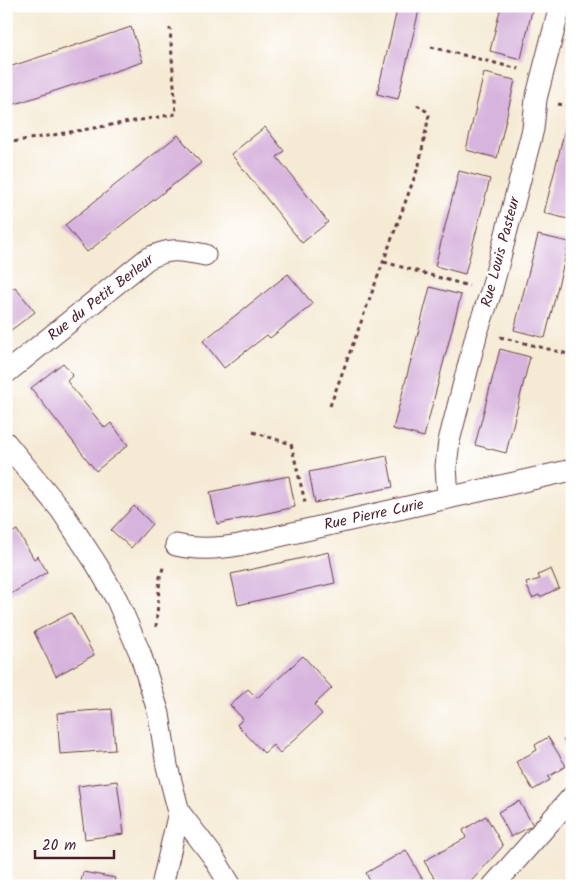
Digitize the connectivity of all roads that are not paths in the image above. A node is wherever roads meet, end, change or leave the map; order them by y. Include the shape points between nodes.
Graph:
1 (560, 6) edge
2 (205, 255) dead end
3 (6, 373) edge
4 (6, 443) edge
5 (572, 470) edge
6 (448, 498) junction
7 (176, 545) road end
8 (572, 797) edge
9 (179, 812) junction
10 (162, 886) edge
11 (230, 886) edge
12 (493, 886) edge

1 - 6 street, Rue Louis Pasteur via 536,99 533,129 449,441 446,466
2 - 3 street, Rue du Petit Berleur via 178,249 147,258
4 - 9 street via 61,510 117,600 140,653 158,714
5 - 6 street, Rue Pierre Curie
6 - 7 street, Rue Pierre Curie via 214,549
8 - 12 street
9 - 10 street
9 - 11 street via 212,855

